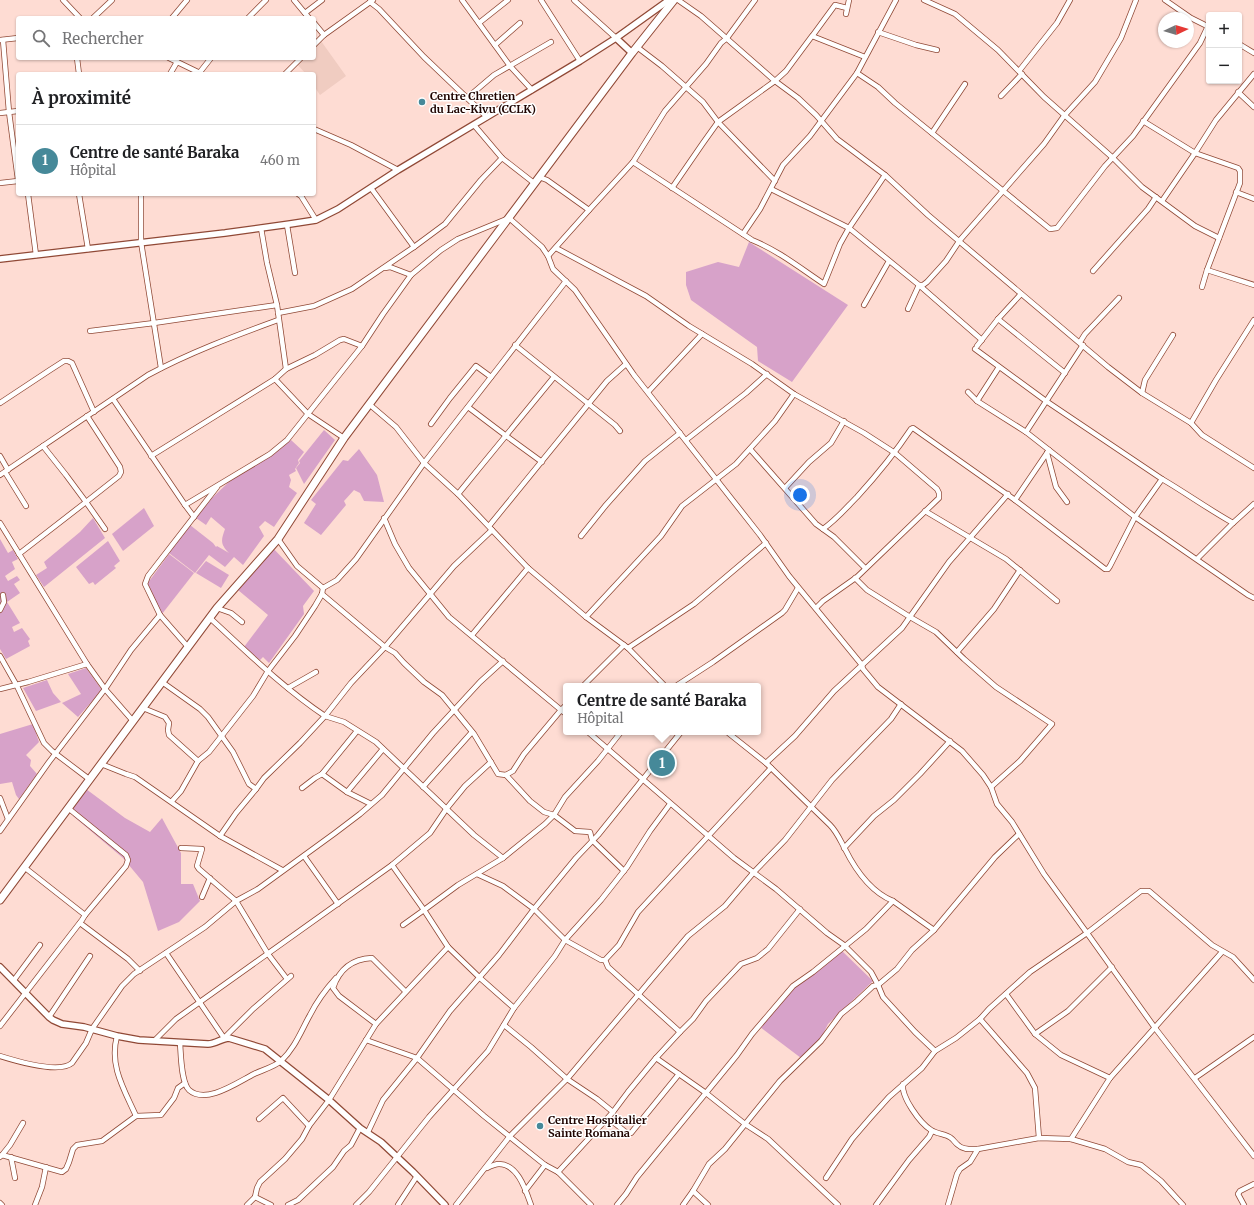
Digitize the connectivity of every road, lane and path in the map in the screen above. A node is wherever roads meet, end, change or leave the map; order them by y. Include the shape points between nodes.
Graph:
1 (112, 0) edge
2 (187, 0) edge
3 (266, 0) edge
4 (294, 0) edge
5 (322, 0) edge
6 (462, 0) edge
7 (508, 0) edge
8 (541, 0) edge
9 (574, 0) edge
10 (669, 0) edge
11 (674, 0) edge
12 (678, 0) edge
13 (755, 0) edge
14 (849, 0) edge
15 (896, 0) edge
16 (924, 0) edge
17 (1070, 0) edge
18 (1136, 0) edge
19 (1165, 0) edge
20 (65, 1) edge
21 (371, 1) edge
22 (847, 8) junction
23 (305, 13) junction
24 (846, 14) dead end
25 (78, 16) edge
26 (95, 16) edge
27 (174, 16) edge
28 (250, 16) edge
29 (308, 16) edge
30 (479, 23) junction
31 (520, 23) dead end
32 (316, 25) edge
33 (1206, 26) edge
34 (1206, 31) edge
35 (878, 32) junction
36 (324, 35) junction
37 (813, 35) junction
38 (16, 38) edge
39 (616, 38) junction
40 (727, 38) junction
41 (2, 40) edge
42 (551, 42) dead end
43 (316, 43) edge
44 (495, 44) junction
45 (1242, 46) edge
46 (637, 47) junction
47 (937, 50) dead end
48 (632, 53) junction
49 (1254, 53) edge
50 (865, 57) junction
51 (77, 60) edge
52 (173, 60) edge
53 (210, 60) edge
54 (299, 60) edge
55 (580, 61) junction
56 (177, 62) junction
57 (510, 66) junction
58 (79, 72) edge
59 (171, 72) edge
60 (199, 72) edge
61 (202, 72) edge
62 (287, 72) edge
63 (857, 73) junction
64 (1020, 73) junction
65 (1254, 74) edge
66 (775, 81) junction
67 (965, 84) dead end
68 (686, 87) junction
69 (532, 90) junction
70 (1238, 92) junction
71 (1002, 96) dead end
72 (467, 98) junction
73 (1254, 107) edge
74 (16, 111) edge
75 (9, 112) junction
76 (0, 113) edge
77 (1064, 116) junction
78 (487, 117) junction
79 (820, 120) junction
80 (1144, 121) junction
81 (718, 122) junction
82 (474, 125) junction
83 (316, 130) edge
84 (932, 133) junction
85 (1195, 153) junction
86 (502, 158) junction
87 (1114, 158) junction
88 (633, 162) junction
89 (16, 165) edge
90 (398, 170) junction
91 (885, 175) junction
92 (16, 180) edge
93 (537, 180) junction
94 (775, 181) junction
95 (0, 183) edge
96 (370, 188) junction
97 (672, 188) junction
98 (771, 189) junction
99 (1002, 191) junction
100 (1236, 192) junction
101 (28, 196) edge
102 (79, 196) edge
103 (141, 196) edge
104 (301, 196) edge
105 (1156, 197) junction
106 (1254, 200) edge
107 (1162, 201) junction
108 (588, 210) junction
109 (509, 218) junction
110 (316, 220) junction
111 (287, 225) junction
112 (261, 228) junction
113 (849, 228) junction
114 (743, 234) junction
115 (1219, 238) junction
116 (960, 240) junction
117 (141, 242) junction
118 (414, 247) junction
119 (556, 248) junction
120 (88, 249) junction
121 (36, 254) junction
122 (548, 256) junction
123 (0, 259) edge
124 (889, 261) junction
125 (385, 268) junction
126 (1207, 270) junction
127 (1093, 271) dead end
128 (295, 273) dead end
129 (411, 275) junction
130 (566, 281) junction
131 (919, 285) junction
132 (1254, 285) edge
133 (1202, 287) dead end
134 (1022, 294) junction
135 (1119, 298) dead end
136 (277, 304) junction
137 (864, 305) dead end
138 (908, 308) dead end
139 (278, 313) junction
140 (998, 319) junction
141 (278, 320) junction
142 (1254, 320) edge
143 (154, 323) junction
144 (90, 331) dead end
145 (702, 334) junction
146 (1173, 335) dead end
147 (982, 340) junction
148 (1082, 344) junction
149 (515, 345) junction
150 (362, 346) junction
151 (626, 364) junction
152 (1000, 367) junction
153 (161, 368) junction
154 (286, 369) junction
155 (1065, 373) junction
156 (766, 374) junction
157 (491, 377) junction
158 (554, 377) junction
159 (275, 379) junction
160 (648, 392) junction
161 (968, 392) dead end
162 (1142, 393) junction
163 (794, 394) junction
164 (113, 399) junction
165 (978, 401) junction
166 (1046, 401) junction
167 (0, 403) edge
168 (369, 404) junction
169 (588, 405) junction
170 (468, 407) junction
171 (94, 412) junction
172 (308, 414) junction
173 (87, 416) junction
174 (844, 422) junction
175 (1191, 423) junction
176 (431, 424) dead end
177 (620, 431) dead end
178 (1026, 432) junction
179 (680, 433) junction
180 (505, 435) junction
181 (344, 438) junction
182 (686, 440) junction
183 (43, 446) junction
184 (750, 449) junction
185 (895, 452) junction
186 (1048, 452) junction
187 (0, 456) edge
188 (151, 456) junction
189 (542, 462) junction
190 (424, 463) junction
191 (1254, 468) edge
192 (7, 471) junction
193 (0, 475) edge
194 (1162, 479) junction
195 (716, 480) junction
196 (219, 484) junction
197 (785, 488) junction
198 (458, 494) junction
199 (1008, 494) junction
200 (1015, 500) junction
201 (86, 502) junction
202 (1067, 502) dead end
203 (1254, 504) edge
204 (185, 505) junction
205 (26, 506) dead end
206 (925, 511) junction
207 (194, 517) junction
208 (1135, 517) junction
209 (384, 518) junction
210 (0, 523) edge
211 (1233, 523) junction
212 (491, 528) junction
213 (105, 529) dead end
214 (823, 529) junction
215 (581, 536) dead end
216 (970, 538) junction
217 (278, 539) junction
218 (766, 543) junction
219 (19, 554) junction
220 (1197, 559) junction
221 (528, 568) junction
222 (865, 568) junction
223 (1020, 570) junction
224 (855, 578) junction
225 (324, 588) junction
226 (798, 588) junction
227 (322, 594) junction
228 (3, 595) dead end
229 (430, 595) junction
230 (1254, 598) edge
231 (1058, 601) dead end
232 (217, 608) junction
233 (816, 608) junction
234 (0, 610) edge
235 (160, 615) junction
236 (586, 617) junction
237 (910, 617) junction
238 (210, 618) junction
239 (242, 622) dead end
240 (472, 636) junction
241 (626, 646) junction
242 (188, 647) junction
243 (385, 647) junction
244 (957, 652) junction
245 (0, 656) edge
246 (503, 662) junction
247 (87, 664) junction
248 (862, 665) junction
249 (268, 671) junction
250 (316, 672) dead end
251 (162, 682) junction
252 (586, 683) edge
253 (658, 683) edge
254 (681, 683) edge
255 (17, 686) junction
256 (288, 688) junction
257 (105, 689) junction
258 (0, 690) edge
259 (902, 704) junction
260 (143, 708) junction
261 (561, 710) joint
262 (454, 711) junction
263 (325, 716) junction
264 (133, 721) junction
265 (357, 731) junction
266 (472, 732) junction
267 (592, 735) edge
268 (619, 735) edge
269 (678, 735) edge
270 (731, 735) edge
271 (222, 736) junction
272 (950, 741) junction
273 (608, 748) junction
274 (383, 749) junction
275 (56, 753) junction
276 (198, 762) junction
277 (491, 762) junction
278 (766, 763) junction
279 (101, 764) junction
280 (771, 768) junction
281 (403, 769) junction
282 (322, 774) junction
283 (506, 775) junction
284 (642, 778) junction
285 (89, 779) junction
286 (991, 787) junction
287 (302, 788) dead end
288 (423, 788) junction
289 (256, 789) junction
290 (347, 792) junction
291 (0, 798) edge
292 (172, 801) junction
293 (371, 804) junction
294 (670, 804) junction
295 (810, 807) junction
296 (68, 808) junction
297 (447, 808) junction
298 (554, 815) junction
299 (8, 820) junction
300 (0, 831) edge
301 (1019, 834) junction
302 (220, 836) junction
303 (707, 836) junction
304 (592, 840) junction
305 (181, 848) dead end
306 (844, 848) junction
307 (304, 856) junction
308 (503, 858) junction
309 (392, 865) junction
310 (24, 867) junction
311 (282, 870) junction
312 (624, 871) junction
313 (754, 872) junction
314 (477, 874) junction
315 (210, 878) junction
316 (202, 897) dead end
317 (0, 900) edge
318 (236, 901) junction
319 (893, 901) junction
320 (338, 904) junction
321 (534, 909) junction
322 (800, 909) junction
323 (424, 910) junction
324 (85, 915) junction
325 (80, 923) junction
326 (403, 925) dead end
327 (934, 930) junction
328 (1087, 933) junction
329 (565, 940) junction
330 (40, 945) dead end
331 (844, 945) junction
332 (448, 947) junction
333 (1222, 952) junction
334 (166, 953) junction
335 (268, 954) junction
336 (90, 956) dead end
337 (605, 960) junction
338 (0, 967) edge
339 (1112, 967) junction
340 (140, 971) junction
341 (336, 978) junction
342 (480, 978) junction
343 (14, 980) junction
344 (1254, 980) edge
345 (878, 985) junction
346 (405, 991) junction
347 (26, 993) junction
348 (1006, 994) junction
349 (639, 995) junction
350 (200, 1002) junction
351 (514, 1008) junction
352 (49, 1017) junction
353 (980, 1019) junction
354 (376, 1024) junction
355 (504, 1025) junction
356 (0, 1026) edge
357 (1155, 1028) junction
358 (92, 1029) junction
359 (680, 1032) junction
360 (1035, 1034) junction
361 (117, 1036) junction
362 (1254, 1037) edge
363 (224, 1038) junction
364 (155, 1040) junction
365 (366, 1040) junction
366 (180, 1043) junction
367 (935, 1051) junction
368 (0, 1056) edge
369 (417, 1058) junction
370 (656, 1058) junction
371 (280, 1062) junction
372 (679, 1074) junction
373 (1110, 1078) junction
374 (1195, 1078) junction
375 (567, 1079) junction
376 (185, 1083) junction
377 (903, 1084) junction
378 (453, 1090) junction
379 (706, 1093) junction
380 (329, 1100) junction
381 (614, 1112) junction
382 (136, 1116) junction
383 (608, 1118) junction
384 (258, 1119) dead end
385 (22, 1123) dead end
386 (745, 1124) junction
387 (309, 1126) junction
388 (360, 1128) junction
389 (932, 1131) junction
390 (368, 1132) junction
391 (510, 1136) junction
392 (1038, 1138) junction
393 (1071, 1139) junction
394 (978, 1148) junction
395 (1, 1156) edge
396 (1254, 1156) edge
397 (12, 1157) junction
398 (398, 1157) junction
399 (545, 1165) junction
400 (46, 1167) junction
401 (486, 1168) junction
402 (558, 1172) junction
403 (417, 1176) junction
404 (15, 1178) dead end
405 (826, 1178) dead end
406 (1254, 1184) edge
407 (525, 1191) junction
408 (693, 1191) junction
409 (255, 1197) junction
410 (35, 1205) edge
411 (247, 1205) edge
412 (271, 1205) edge
413 (288, 1205) edge
414 (356, 1205) edge
415 (398, 1205) edge
416 (445, 1205) edge
417 (456, 1205) edge
418 (532, 1205) edge
419 (591, 1205) edge
420 (617, 1205) edge
421 (682, 1205) edge
422 (708, 1205) edge
423 (838, 1205) edge
424 (876, 1205) edge
425 (948, 1205) edge
426 (1183, 1205) edge
427 (1244, 1205) edge

1 - 26 street
2 - 27 street
3 - 28 street
4 - 23 street
5 - 23 street
6 - 30 street
7 - 30 street
8 - 55 street
9 - 39 street
10 - 39 street
11 - 46 highway
12 - 40 street
13 - 40 street
14 - 22 street
15 - 35 street
16 - 64 street via 955,14 998,50
17 - 64 street via 1057,23
18 - 77 street via 1121,38 1098,77
19 - 33 street
20 - 25 street
21 - 36 street
21 - 72 street
22 - 24 street
22 - 37 street via 835,5
23 - 29 street
30 - 44 street
31 - 44 street
32 - 36 street
34 - 80 street
35 - 47 street
35 - 50 street
36 - 43 street
37 - 50 street
37 - 66 street via 786,71
38 - 41 street
39 - 48 street
39 - 55 street
40 - 66 street
40 - 68 street via 720,43
41 - 75 street
42 - 57 street
44 - 57 street
45 - 49 street
46 - 48 highway
46 - 68 street
48 - 93 highway
50 - 63 street
51 - 58 street
52 - 56 street
53 - 61 street
54 - 62 street
55 - 69 street
56 - 59 street
56 - 60 street
57 - 69 street
57 - 72 street via 494,75
63 - 79 street
63 - 84 street via 878,87
64 - 71 street
64 - 77 street
65 - 70 street
66 - 79 street via 798,98
66 - 81 street
67 - 84 street
68 - 81 street via 703,102
68 - 88 street via 665,111
69 - 78 street
70 - 73 street
70 - 85 street
72 - 78 street
74 - 75 street
75 - 76 street
75 - 89 street
77 - 87 street
77 - 99 street via 1044,144
78 - 82 street
79 - 91 street via 837,139
79 - 94 street via 810,136 783,166
80 - 85 street
80 - 87 street
81 - 94 street
81 - 97 street
82 - 86 street
82 - 90 street
83 - 90 street
84 - 99 street
85 - 100 street via 1240,169 1240,183
85 - 107 street
86 - 93 street
86 - 118 street via 445,224
87 - 99 street via 1057,228 1050,229
87 - 105 street via 1142,187
88 - 97 street
88 - 108 street
90 - 96 street
91 - 113 street
91 - 116 street via 928,215
92 - 95 street
93 - 108 street via 547,180
93 - 109 highway
94 - 98 street
96 - 110 street
96 - 118 street
97 - 114 street
98 - 113 street
98 - 114 street
99 - 116 street
100 - 106 street
100 - 115 street
101 - 121 street
102 - 120 street
103 - 117 street
104 - 110 street
105 - 107 street
105 - 127 street
107 - 115 street via 1195,226
108 - 119 street
109 - 122 street via 542,247
109 - 129 street via 458,239
109 - 168 highway
110 - 111 street
111 - 112 street
111 - 128 street
112 - 117 street
112 - 136 street
113 - 114 street via 824,284 794,263
113 - 124 street
115 - 126 street
116 - 131 street via 927,282
116 - 134 street
117 - 120 street
117 - 143 street
118 - 125 street
119 - 122 street
119 - 145 street via 646,296
120 - 121 street
121 - 123 street
122 - 130 street via 553,269
124 - 131 street
124 - 137 street
125 - 129 street
125 - 139 street via 352,289 314,306
126 - 132 street
126 - 133 street
129 - 150 street
130 - 149 street
130 - 151 street via 575,290
131 - 138 street
131 - 147 street
134 - 140 street
134 - 148 street
135 - 148 street via 1085,334
136 - 139 street
136 - 143 street
139 - 141 street
140 - 147 street
140 - 155 street
141 - 153 street
141 - 154 street
142 - 175 street
143 - 144 street
143 - 153 street
145 - 156 street
145 - 160 street
146 - 162 street via 1145,380
147 - 152 street via 976,348
148 - 155 street
148 - 162 street
149 - 157 street
149 - 158 street
150 - 154 street via 344,339 340,340
150 - 172 street
151 - 160 street
151 - 169 street via 607,381
152 - 165 street
152 - 166 street
153 - 164 street via 148,374
154 - 159 street
155 - 166 street
156 - 163 street
156 - 182 street
157 - 170 street
157 - 176 street via 476,366
158 - 169 street
158 - 180 street
159 - 172 street
159 - 188 street
160 - 179 street
161 - 165 street
162 - 175 street
163 - 174 street
163 - 184 street via 775,421
164 - 171 street
164 - 188 street
165 - 178 street
166 - 178 street
166 - 194 street
167 - 171 street via 68,361 72,363
168 - 181 highway
168 - 190 street via 396,427
169 - 177 street
169 - 189 street
170 - 180 street
170 - 190 street
171 - 173 street
172 - 181 street
172 - 196 street via 287,440 270,454
173 - 183 street
173 - 201 street via 121,472
174 - 185 street
174 - 197 street via 831,443
175 - 191 street via 1202,435
178 - 186 street
179 - 182 street
179 - 215 street via 645,461
180 - 189 street
180 - 198 street
181 - 217 highway
182 - 195 street
183 - 192 street
183 - 201 street
184 - 195 street
184 - 197 street
185 - 199 street via 913,428
185 - 206 street via 939,493 939,498
185 - 214 street via 847,507
186 - 200 street
186 - 202 street via 1056,487
186 - 208 street
187 - 192 street
188 - 204 street
189 - 212 street
190 - 198 street
190 - 209 street
192 - 193 street
192 - 205 street
194 - 208 street
194 - 211 street
195 - 218 street
195 - 236 street via 682,506 661,536
196 - 204 street
196 - 207 street
197 - 214 street
198 - 212 street
199 - 200 street
199 - 216 street
200 - 208 street via 1105,569 1110,566
201 - 213 street
201 - 219 street
203 - 211 street
204 - 207 street
206 - 216 street
206 - 222 street
207 - 235 street via 148,576 145,584
208 - 220 street
209 - 225 street via 356,559 337,580
209 - 229 street via 409,568
210 - 219 street
211 - 220 street
212 - 221 street
212 - 229 street
214 - 222 street
216 - 223 street via 1006,558
216 - 237 street via 938,576
217 - 225 street via 297,566
217 - 232 highway
218 - 226 street
218 - 241 street via 694,604
219 - 247 street
220 - 230 street
221 - 236 street
221 - 240 street
222 - 224 street
223 - 231 street
223 - 244 street via 994,609
224 - 233 street
224 - 237 street via 867,590
225 - 227 street
226 - 233 street
226 - 254 street via 782,613
227 - 243 street
227 - 249 street via 295,636
228 - 234 street via 4,602
229 - 240 street via 449,617
229 - 243 street
232 - 238 highway
232 - 239 street via 231,613
233 - 248 street
235 - 242 street
235 - 257 street via 131,650
236 - 241 street
237 - 244 street via 936,632
237 - 248 street via 902,628
238 - 242 highway
238 - 249 street
240 - 246 street
241 - 252 street
241 - 253 street
242 - 251 highway
243 - 262 street via 434,688
243 - 263 street via 350,683
244 - 286 street via 996,687 1052,724 1020,761
245 - 255 street
246 - 261 street
246 - 262 street via 480,682
247 - 255 street
247 - 257 street
248 - 259 street via 878,687
248 - 278 street
249 - 256 street
249 - 271 street via 253,696
250 - 256 street
251 - 260 highway
251 - 271 street via 200,709
255 - 258 street
255 - 275 street via 44,743
256 - 263 street
257 - 264 street
257 - 275 street
259 - 272 street
259 - 295 street
260 - 264 highway
260 - 276 street via 165,717 169,723 169,735
261 - 283 street
262 - 266 street
262 - 281 street
263 - 265 street via 344,722
263 - 289 street
264 - 279 highway
265 - 274 street
265 - 282 street
266 - 277 street
266 - 288 street
267 - 273 street
268 - 273 street
269 - 284 street
270 - 278 street
271 - 276 street
271 - 289 street via 249,784
272 - 286 street via 962,751
272 - 306 street
273 - 284 street
273 - 298 street via 565,797
274 - 281 street
274 - 290 street
275 - 285 street
275 - 299 street
276 - 292 street
277 - 283 street via 498,774
277 - 297 street via 465,786
278 - 280 street
279 - 285 highway
279 - 292 street via 135,776
280 - 295 street
280 - 303 street
281 - 288 street
281 - 293 street via 382,795
282 - 287 street
282 - 290 street
283 - 298 street via 530,801 544,812
284 - 294 street
284 - 304 street
285 - 296 highway
286 - 301 street via 997,804
288 - 297 street
289 - 302 street
290 - 293 street
291 - 299 street
292 - 302 street
293 - 307 street
294 - 303 street
294 - 312 street
295 - 306 street via 837,832
295 - 313 street via 785,840
296 - 310 highway
296 - 324 street via 126,855 128,860 126,866
297 - 308 street via 474,835
297 - 309 street via 430,832
298 - 304 street via 574,831 590,832
298 - 308 street
299 - 300 street
301 - 327 street via 995,857
301 - 328 street via 1044,874
302 - 311 street
303 - 313 street
303 - 337 street via 638,912 619,945
304 - 312 street
304 - 321 street
305 - 315 street via 202,849 197,866
306 - 319 street via 855,867 869,883
307 - 311 street
307 - 320 street
308 - 314 street
309 - 320 street
309 - 323 street
310 - 317 highway
310 - 324 street
311 - 318 street via 258,889
312 - 329 street
313 - 322 street
313 - 349 street via 725,906 688,936
314 - 321 street via 503,886
314 - 323 street
315 - 316 street
315 - 318 street
318 - 334 street via 205,927
318 - 335 street
319 - 327 street
319 - 331 street via 866,929
320 - 335 street
321 - 329 street
321 - 342 street
322 - 331 street
322 - 359 street via 768,949 757,958 741,964
323 - 326 street
323 - 332 street
324 - 325 street
325 - 340 street
325 - 347 street
327 - 345 street
328 - 333 street via 1141,892 1149,891
328 - 339 street
328 - 348 street via 1030,972
329 - 337 street
329 - 351 street
330 - 343 street
331 - 345 street via 871,972
331 - 379 street via 793,986
332 - 342 street
332 - 346 street
333 - 344 street via 1233,957
333 - 357 street
334 - 340 street
334 - 350 street
335 - 350 street
335 - 363 street via 289,978
336 - 352 street
337 - 349 street via 608,967
338 - 343 street
339 - 357 street
339 - 360 street via 1068,1011
340 - 358 street via 122,986
341 - 346 street via 350,965 372,958
341 - 354 street via 333,988 339,996
341 - 371 street via 324,991 302,1033
342 - 351 street
342 - 369 street via 450,1011
343 - 347 street
345 - 367 street via 883,996
345 - 386 street via 873,986 841,1014
346 - 354 street
347 - 352 street
347 - 356 street
348 - 353 street
348 - 360 street
349 - 359 street
349 - 375 street
350 - 363 street
350 - 364 street via 176,1019
351 - 355 street
352 - 358 street via 62,1024
353 - 367 street
353 - 392 street via 1033,1082
354 - 365 street
355 - 375 street
355 - 378 street via 488,1051
357 - 373 street
357 - 374 street
358 - 361 street
358 - 368 street via 72,1063 65,1067 32,1064
359 - 370 street
360 - 373 street via 1061,1055
361 - 364 street
361 - 382 street via 115,1066
362 - 374 street
363 - 366 street via 213,1044
363 - 371 street via 261,1047
364 - 366 street
365 - 369 street
365 - 380 street
366 - 376 street
367 - 377 street via 922,1068
369 - 378 street
369 - 390 street via 383,1100
370 - 372 street
370 - 381 street
371 - 376 street via 213,1094 196,1093
371 - 380 street
372 - 379 street
372 - 383 street via 632,1133 627,1133
373 - 393 street
374 - 396 street
375 - 381 street
375 - 391 street
376 - 382 street via 178,1088 161,1115
377 - 389 street via 904,1093 912,1108
377 - 405 street via 852,1139
378 - 391 street
378 - 398 street
379 - 386 street
379 - 420 street
380 - 387 street
380 - 388 street
381 - 383 street
382 - 400 street via 102,1141 77,1145 66,1169 62,1172
383 - 402 street
384 - 387 street via 284,1098
385 - 395 street
386 - 408 street via 706,1168
386 - 423 street via 768,1140
387 - 409 street via 285,1159 260,1182
388 - 390 street
388 - 413 street via 351,1145 333,1167 298,1200
389 - 394 street via 951,1138 958,1146
389 - 424 street
390 - 398 street
391 - 399 street
391 - 401 street
392 - 393 street
392 - 394 street
393 - 426 street via 1105,1149 1141,1166 1161,1181
394 - 425 street via 970,1162 957,1174
395 - 397 street
397 - 400 street
397 - 404 street
398 - 403 street
398 - 414 street
399 - 402 street
399 - 407 street
400 - 410 street
401 - 407 street via 498,1164 506,1165 516,1174
401 - 417 street
402 - 419 street
403 - 415 street
403 - 416 street
406 - 427 street via 1238,1194
407 - 418 street
408 - 421 street
408 - 422 street
409 - 411 street
409 - 412 street

